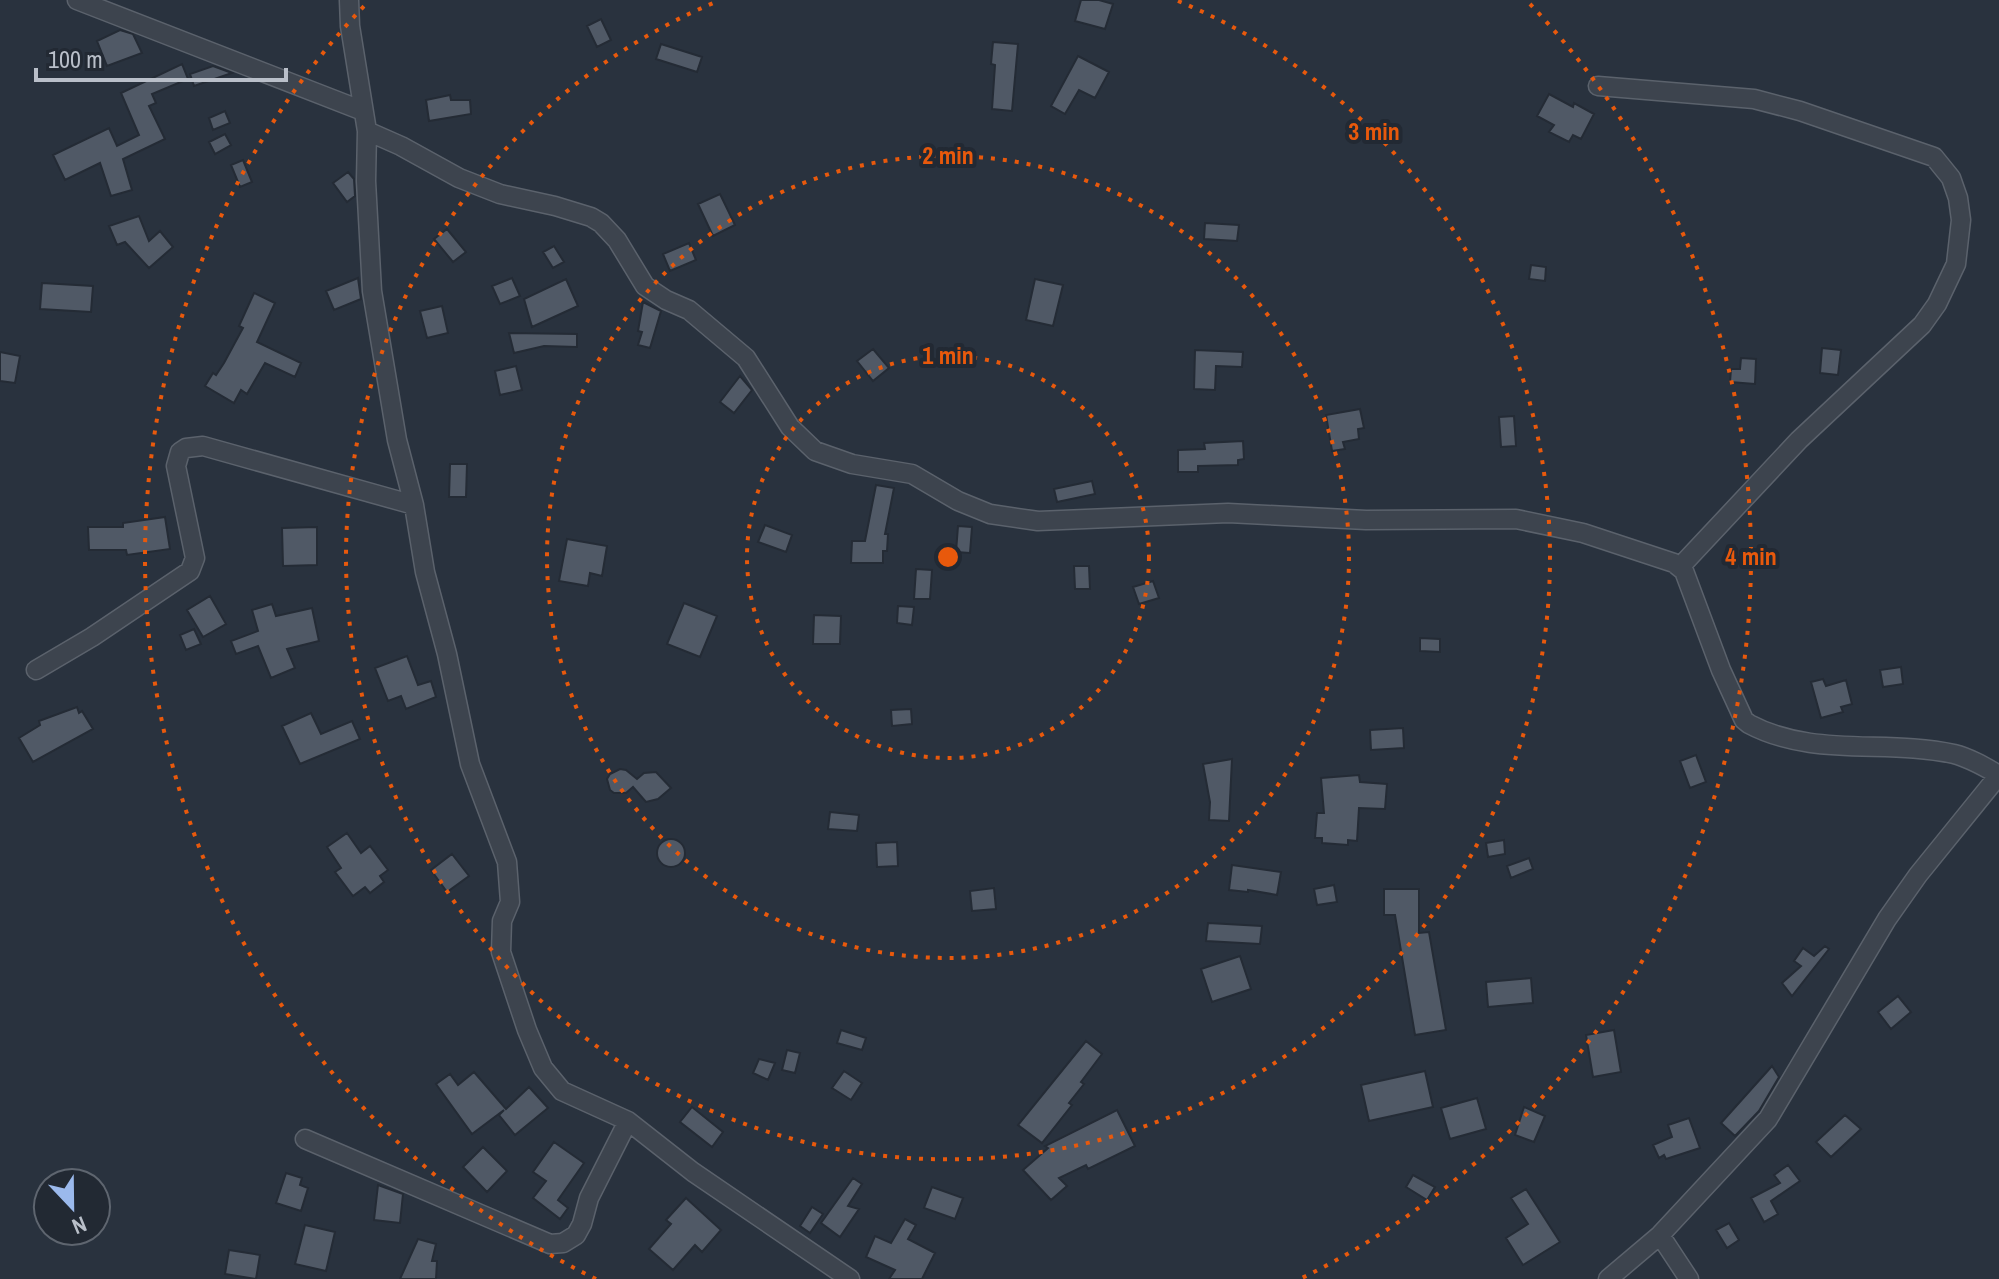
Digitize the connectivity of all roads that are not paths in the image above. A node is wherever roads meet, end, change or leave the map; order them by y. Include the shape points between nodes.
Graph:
1 (77, 0) edge
2 (349, 0) edge
3 (1598, 86) dead end
4 (363, 111) junction
5 (367, 131) junction
6 (414, 505) junction
7 (1680, 567) junction
8 (36, 670) dead end
9 (1999, 775) edge
10 (628, 1121) junction
11 (305, 1139) dead end
12 (1660, 1235) junction
13 (850, 1279) edge
14 (1608, 1279) edge
15 (1689, 1279) edge

1 - 4 street
2 - 4 street
3 - 7 street via 1754,99 1800,111 1934,157 1951,178 1958,198 1956,264 1922,325 1799,440
4 - 5 street
5 - 6 street via 372,291 397,440
5 - 7 street via 472,184 601,223 645,286 689,310 746,358 790,427 815,451 852,464 912,474 990,514 1038,521 1228,513 1366,520 1516,519 1583,533
6 - 8 street via 203,446 186,448 176,466 194,565 173,584
6 - 10 street via 470,764 507,862 510,902 502,921 501,952 511,985 543,1068 562,1091
7 - 9 street via 1749,724 1822,745 1956,755
9 - 12 street via 1887,919 1768,1119
10 - 11 street via 576,1235 550,1244
10 - 13 street
12 - 14 street
12 - 15 street

